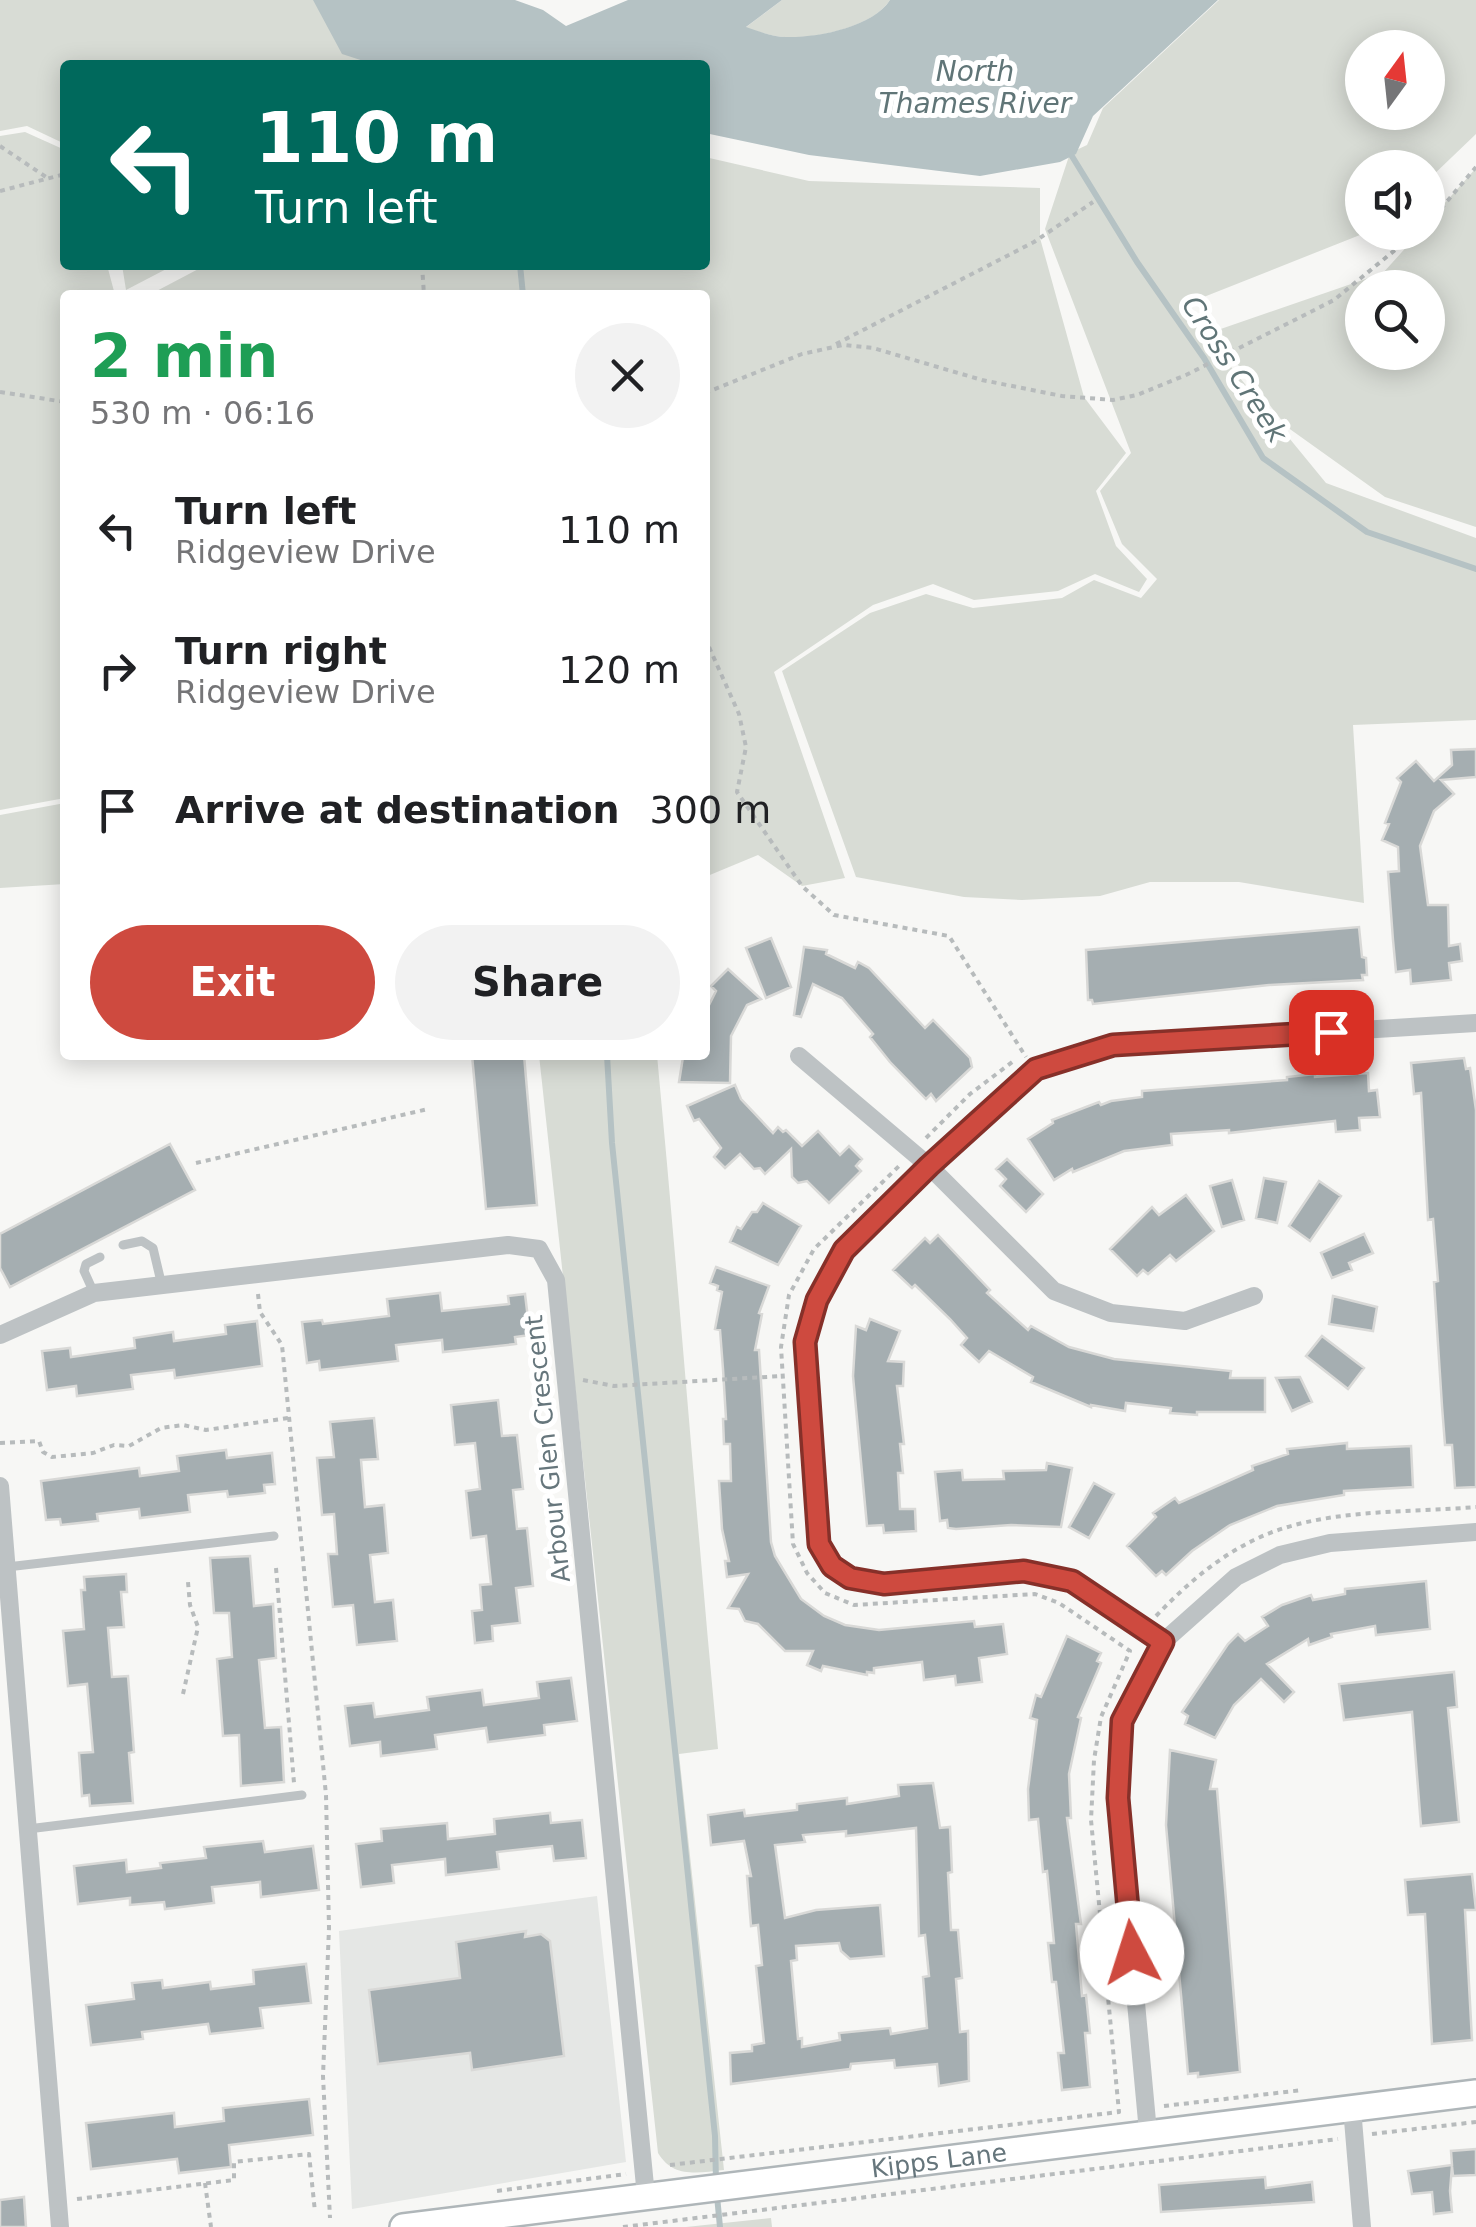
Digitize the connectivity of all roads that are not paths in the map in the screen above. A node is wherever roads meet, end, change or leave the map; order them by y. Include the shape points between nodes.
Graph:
1 (1476, 1023) edge
2 (799, 1056) dead end
3 (929, 1166) junction
4 (123, 1245) dead end
5 (100, 1257) dead end
6 (162, 1286) junction
7 (94, 1294) junction
8 (1254, 1296) dead end
9 (0, 1335) edge
10 (0, 1486) edge
11 (1476, 1532) edge
12 (274, 1536) dead end
13 (7, 1567) junction
14 (1163, 1642) junction
15 (302, 1795) dead end
16 (28, 1829) junction
17 (1476, 2093) edge
18 (1352, 2108) junction
19 (1147, 2120) junction
20 (646, 2196) junction
21 (60, 2227) edge
22 (403, 2227) edge
23 (1362, 2227) edge

1 - 3 street via 1113,1045 1036,1069
2 - 3 street
3 - 8 street via 1054,1292 1111,1313 1185,1321
3 - 14 street via 844,1250 817,1300 805,1342 819,1544 832,1566 850,1578 884,1584 1024,1571 1072,1581
4 - 6 lane via 142,1241 153,1248
5 - 7 lane via 84,1270
6 - 7 street, Arbour Glen Crescent
6 - 20 street, Arbour Glen Crescent via 508,1245 539,1249 556,1280
7 - 9 street, Arbour Glen Crescent
10 - 13 street
11 - 14 street via 1330,1543 1280,1555 1236,1577
12 - 13 lane
13 - 16 street
14 - 19 street via 1122,1721 1118,1798
15 - 16 lane
16 - 21 street
17 - 18 street, Kipps Lane
18 - 19 street, Kipps Lane
18 - 23 street
19 - 20 street, Kipps Lane
20 - 22 street, Kipps Lane

